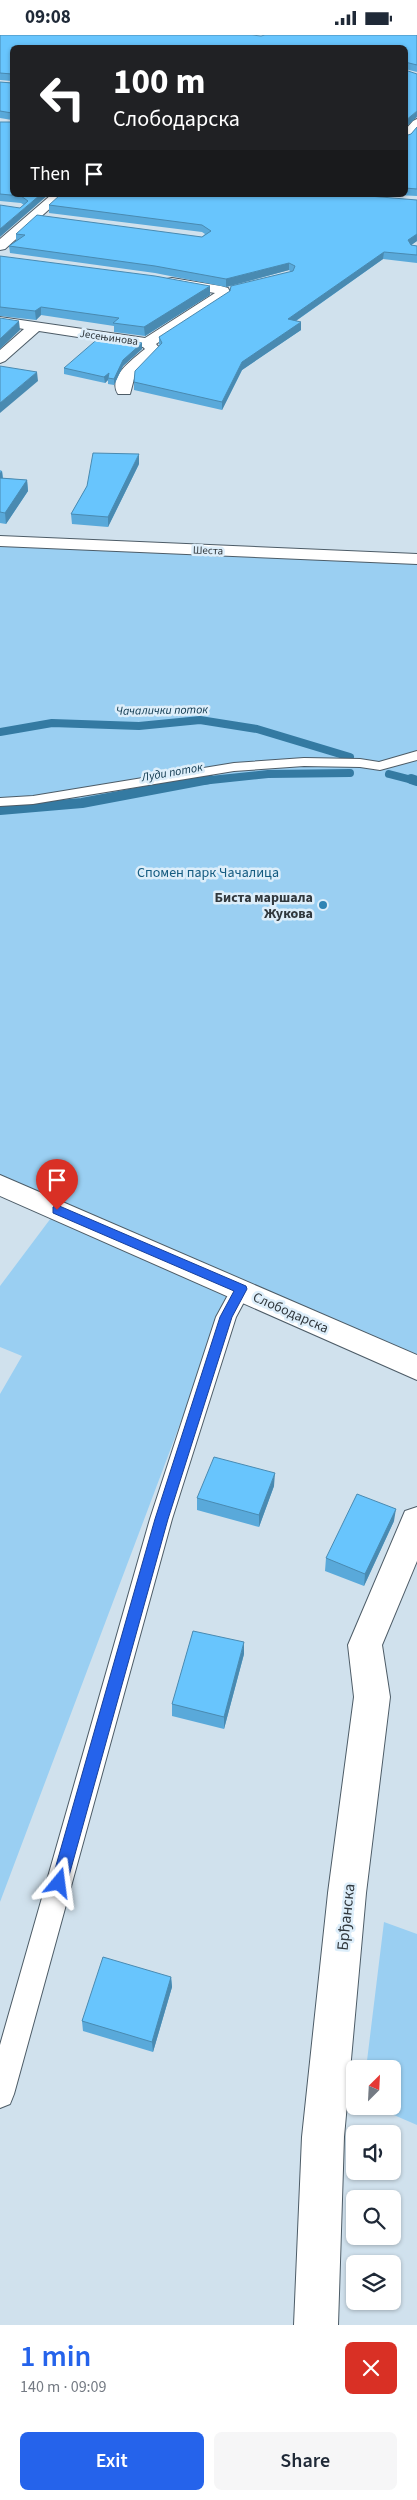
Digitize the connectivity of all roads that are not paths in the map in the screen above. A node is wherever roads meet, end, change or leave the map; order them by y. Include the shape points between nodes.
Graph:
1 (417, 123) edge
2 (408, 142) edge
3 (58, 197) edge
4 (34, 216) junction
5 (54, 219) edge
6 (0, 247) edge
7 (155, 279) edge
8 (0, 321) edge
9 (36, 326) junction
10 (148, 343) junction
11 (0, 358) edge
12 (124, 391) dead end
13 (0, 541) edge
14 (417, 559) edge
15 (417, 755) edge
16 (0, 802) edge
17 (0, 1185) edge
18 (241, 1289) junction
19 (417, 1368) edge
20 (417, 1521) edge
21 (0, 2094) edge
22 (316, 2325) edge

1 - 2 street
3 - 4 street
4 - 5 street
4 - 6 street
7 - 10 street via 228,290 222,297
8 - 9 street, Јесењинова
9 - 10 street, Јесењинова
9 - 11 street
10 - 12 street, Јесењинова via 153,350 124,377
13 - 14 street, Шеста
15 - 16 lane via 380,763 234,767 33,800
17 - 18 street, Слободарска
18 - 19 street, Слободарска
18 - 21 lane via 226,1317 161,1519
20 - 22 street, Брђанска via 365,1645 372,1697 347,1893 323,2137

